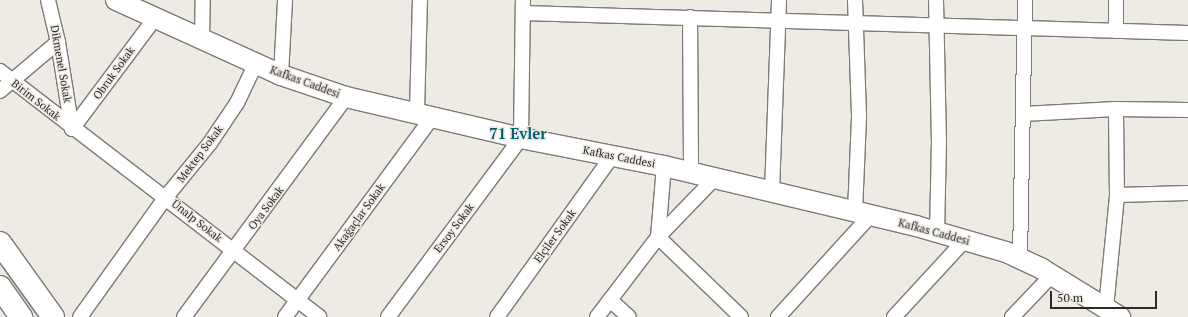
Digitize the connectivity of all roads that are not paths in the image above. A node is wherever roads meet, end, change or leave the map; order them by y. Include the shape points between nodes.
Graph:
1 (48, 0) edge
2 (116, 0) edge
3 (203, 0) edge
4 (285, 0) edge
5 (420, 0) edge
6 (779, 0) edge
7 (855, 0) edge
8 (936, 0) edge
9 (1025, 0) edge
10 (1116, 0) edge
11 (523, 6) edge
12 (690, 17) junction
13 (155, 18) junction
14 (780, 21) junction
15 (854, 24) junction
16 (935, 26) junction
17 (1025, 28) junction
18 (1116, 31) junction
19 (1188, 33) edge
20 (202, 39) junction
21 (58, 42) junction
22 (256, 63) junction
23 (0, 71) edge
24 (281, 75) junction
25 (11, 81) junction
26 (0, 91) edge
27 (346, 97) junction
28 (1116, 110) junction
29 (1188, 110) edge
30 (425, 114) junction
31 (1023, 114) junction
32 (72, 129) junction
33 (521, 138) junction
34 (613, 155) junction
35 (664, 166) junction
36 (691, 173) junction
37 (715, 178) junction
38 (772, 192) junction
39 (1188, 193) edge
40 (1117, 195) junction
41 (166, 197) junction
42 (862, 214) junction
43 (937, 232) junction
44 (658, 237) junction
45 (965, 240) junction
46 (0, 243) edge
47 (234, 250) junction
48 (1020, 258) junction
49 (1052, 275) junction
50 (0, 287) edge
51 (298, 300) junction
52 (610, 300) junction
53 (1113, 313) edge
54 (21, 317) edge
55 (53, 317) edge
56 (80, 317) edge
57 (184, 317) edge
58 (285, 317) edge
59 (319, 317) edge
60 (388, 317) edge
61 (497, 317) edge
62 (597, 317) edge
63 (629, 317) edge
64 (741, 317) edge
65 (778, 317) edge
66 (894, 317) edge
67 (1012, 317) edge

1 - 21 street, Dikmenel Sokak
2 - 13 street, Kafkas Caddesi
3 - 20 street
4 - 24 street
5 - 30 street
6 - 14 street
7 - 15 street
8 - 16 street
9 - 17 street
10 - 18 street
11 - 12 street
11 - 33 street
12 - 14 street
12 - 36 street
13 - 20 street, Kafkas Caddesi
13 - 32 street, Obruk Sokak
14 - 15 street
14 - 38 street
15 - 16 street
15 - 42 street
16 - 17 street
16 - 43 street via 939,140
17 - 18 street
17 - 31 street
18 - 19 street
20 - 22 street, Kafkas Caddesi
21 - 25 street
21 - 32 street, Dikmenel Sokak
22 - 24 street, Kafkas Caddesi
22 - 41 street, Mektep Sokak via 237,103 210,143
23 - 25 street, Birim Sokak
24 - 27 street, Kafkas Caddesi
25 - 26 street
25 - 32 street, Birim Sokak
27 - 30 street, Kafkas Caddesi
27 - 47 street, Oya Sokak
28 - 29 street
28 - 31 street
28 - 40 street
30 - 33 street, Kafkas Caddesi
30 - 51 street, Akağaçlar Sokak
31 - 48 street
32 - 41 street, Ünalp Sokak
33 - 34 street, Kafkas Caddesi
33 - 60 street, Ersoy Sokak
34 - 35 street, Kafkas Caddesi
34 - 61 street, Elçiler Sokak
35 - 36 street, Kafkas Caddesi
35 - 44 street
36 - 37 street, Kafkas Caddesi
37 - 38 street, Kafkas Caddesi
37 - 44 street
38 - 42 street, Kafkas Caddesi
39 - 40 street
40 - 53 street
41 - 47 street, Ünalp Sokak
41 - 56 street, Mektep Sokak
42 - 43 street, Kafkas Caddesi
42 - 65 street
43 - 45 street, Kafkas Caddesi
44 - 52 street
44 - 64 street
45 - 48 street, Kafkas Caddesi
45 - 66 street
46 - 55 main road
47 - 51 street, Ünalp Sokak
47 - 57 street, Oya Sokak
48 - 49 street, Kafkas Caddesi
49 - 53 street, Kafkas Caddesi
49 - 67 street
50 - 54 main road
51 - 58 street, Akağaçlar Sokak
51 - 59 street, Ünalp Sokak
52 - 62 street
52 - 63 street

